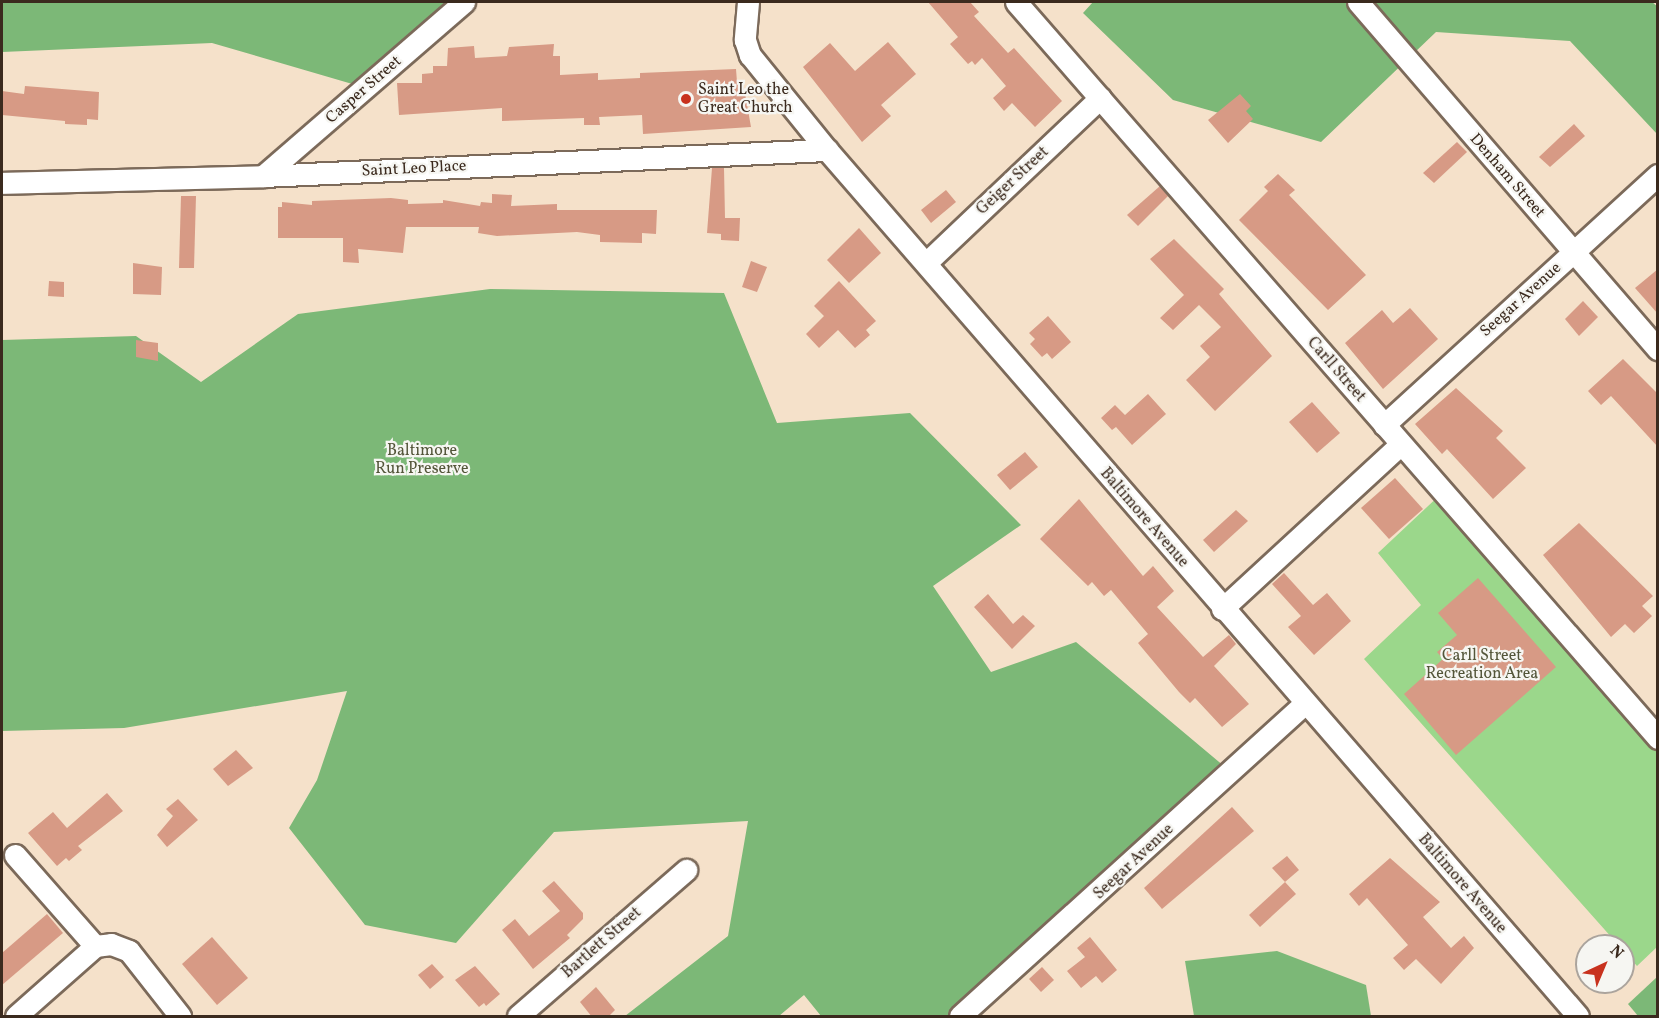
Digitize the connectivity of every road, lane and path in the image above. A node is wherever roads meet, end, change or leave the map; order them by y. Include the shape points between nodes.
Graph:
1 (464, 2) edge
2 (748, 2) edge
3 (1016, 2) edge
4 (1358, 2) edge
5 (1100, 98) junction
6 (827, 150) junction
7 (1658, 175) edge
8 (263, 176) junction
9 (2, 183) edge
10 (1573, 253) junction
11 (926, 263) junction
12 (1658, 349) edge
13 (1384, 425) junction
14 (1401, 444) junction
15 (1222, 609) junction
16 (1304, 704) junction
17 (1658, 738) edge
18 (15, 855) dead end
19 (686, 870) dead end
20 (95, 946) junction
21 (16, 1017) edge
22 (180, 1017) edge
23 (518, 1017) edge
24 (960, 1017) edge
25 (1578, 1017) edge

1 - 8 street, Casper Street
2 - 6 street, Baltimore Avenue via 745,40 750,55
3 - 5 street, Carll Street
4 - 10 street, Denham Street
5 - 11 street, Geiger Street
5 - 13 street, Carll Street
6 - 8 street, Saint Leo Place
6 - 11 street, Baltimore Avenue
7 - 10 street, Seegar Avenue
8 - 9 street, Saint Leo Place
10 - 12 street, Denham Street
10 - 13 street, Seegar Avenue
11 - 15 street, Baltimore Avenue
13 - 14 street, Carll Street
14 - 15 street
14 - 17 street, Carll Street
15 - 16 street, Baltimore Avenue
16 - 24 street, Seegar Avenue
16 - 25 street, Baltimore Avenue
18 - 20 street
19 - 23 street, Bartlett Street
20 - 21 street
20 - 22 street via 111,944 129,951

